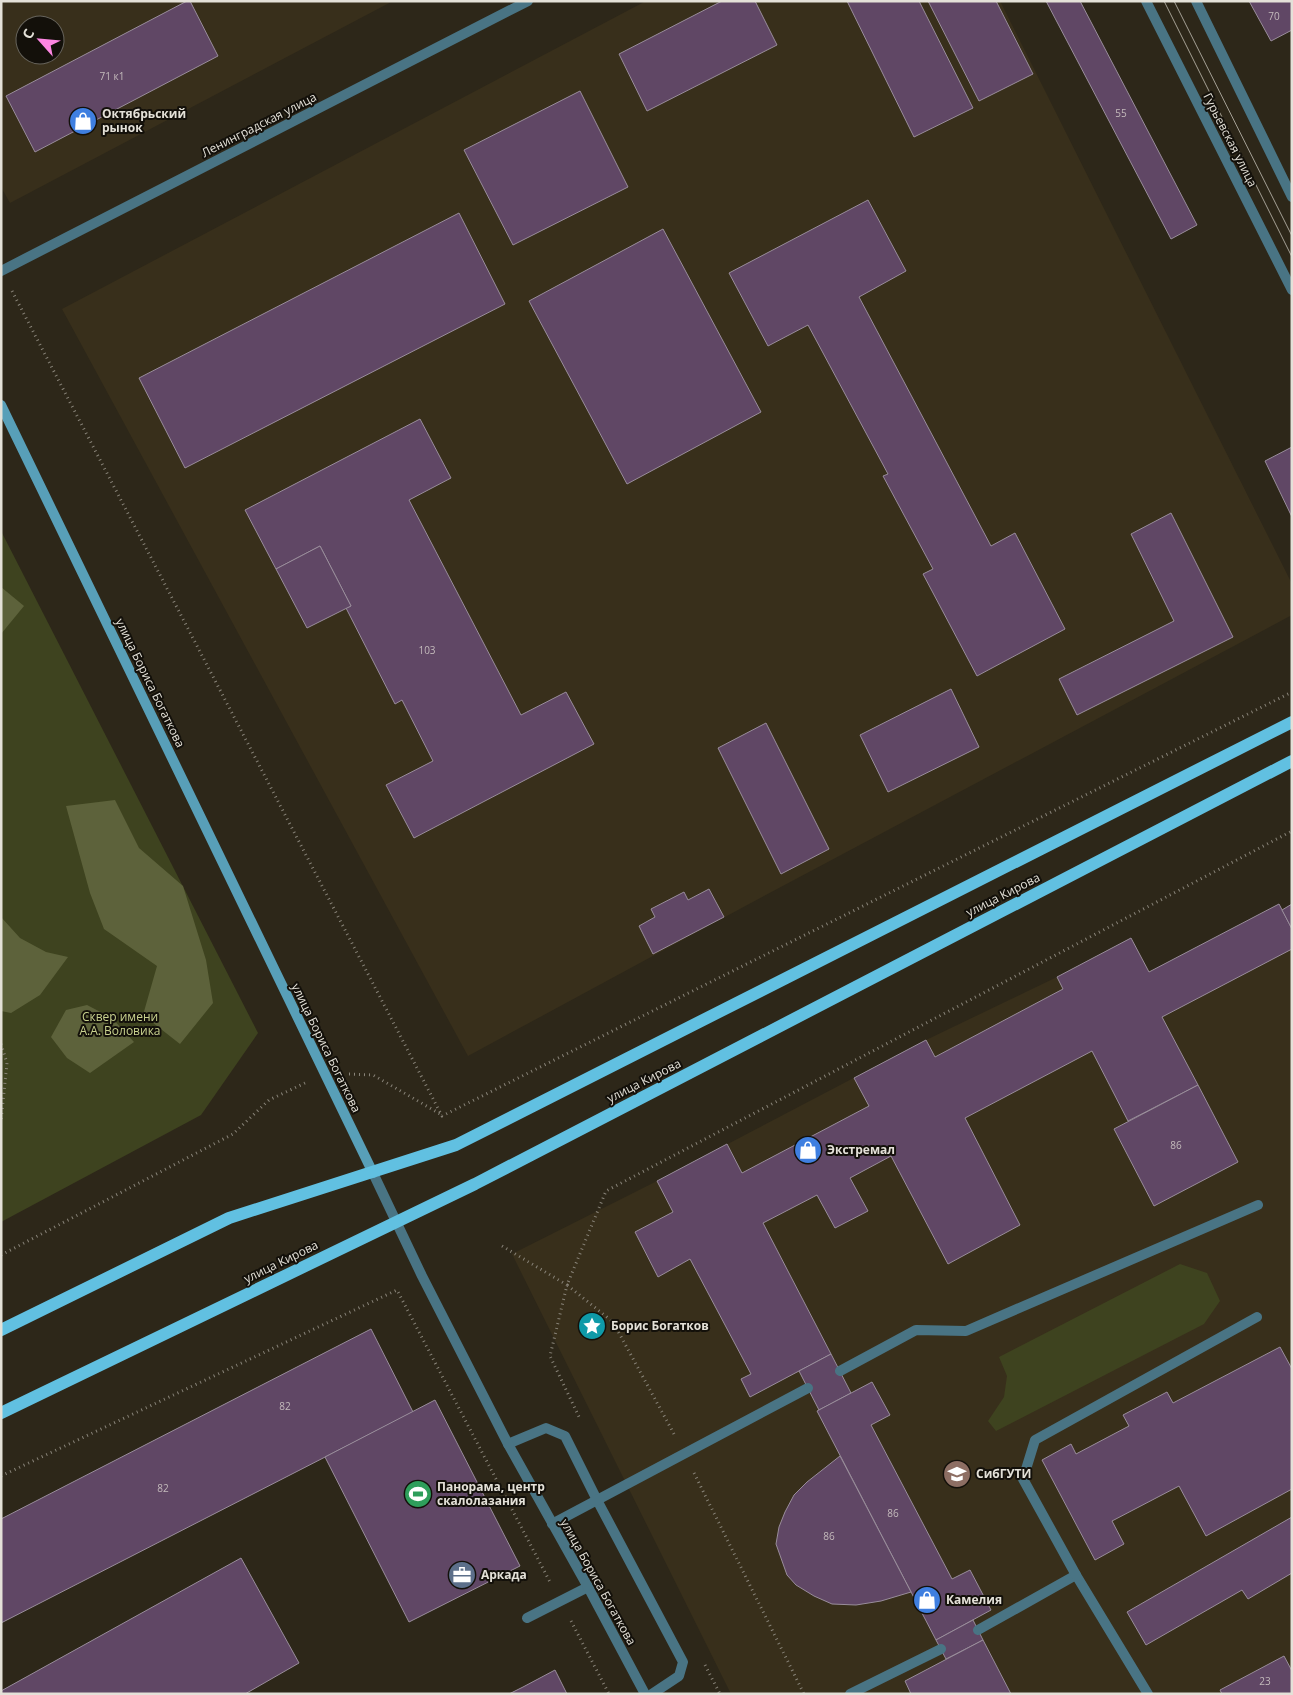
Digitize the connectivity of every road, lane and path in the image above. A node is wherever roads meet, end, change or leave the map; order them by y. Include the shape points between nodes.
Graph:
1 (528, 1) edge
2 (1146, 1) edge
3 (1196, 1) edge
4 (1292, 197) edge
5 (1, 270) edge
6 (1292, 290) edge
7 (1, 405) edge
8 (1292, 692) edge
9 (1292, 722) edge
10 (1292, 761) edge
11 (1292, 831) edge
12 (1, 1044) edge
13 (324, 1074) junction
14 (442, 1116) junction
15 (1, 1121) edge
16 (373, 1173) junction
17 (1258, 1205) dead end
18 (397, 1221) junction
19 (502, 1246) dead end
20 (1, 1255) edge
21 (567, 1285) junction
22 (1257, 1317) dead end
23 (1, 1330) edge
24 (550, 1356) dead end
25 (840, 1371) dead end
26 (808, 1388) dead end
27 (1, 1413) edge
28 (508, 1444) junction
29 (684, 1454) junction
30 (1, 1476) edge
31 (597, 1500) junction
32 (552, 1524) junction
33 (1076, 1575) junction
34 (588, 1587) junction
35 (560, 1601) junction
36 (527, 1618) dead end
37 (978, 1630) dead end
38 (941, 1649) dead end
39 (608, 1694) edge
40 (645, 1694) edge
41 (652, 1694) edge
42 (804, 1694) edge
43 (850, 1694) edge
44 (1148, 1694) edge

1 - 5 street, Ленинградская улица
2 - 6 street, Гурьевская улица
3 - 4 street
5 - 14 path
7 - 13 main road, улица Бориса Богаткова
8 - 14 path
9 - 16 main road, улица Кирова via 456,1145
10 - 18 main road, улица Кирова via 475,1184
11 - 21 path via 606,1191
12 - 15 path via 8,1063
13 - 14 path via 373,1075
13 - 16 main road, улица Бориса Богаткова
13 - 20 path via 270,1100 233,1134
16 - 18 street, улица Бориса Богаткова
16 - 23 main road, улица Кирова via 229,1218
17 - 25 street via 966,1331 916,1330
18 - 27 main road, улица Кирова
18 - 28 street, улица Бориса Богаткова
19 - 21 path
21 - 24 path
21 - 29 path via 613,1322
22 - 33 street via 1035,1440 1023,1479
26 - 29 street
28 - 31 street via 546,1428 565,1436
28 - 32 street, улица Бориса Богаткова
29 - 31 street
29 - 42 path
30 - 35 path via 397,1290
31 - 32 street
31 - 41 street via 683,1662 679,1676
32 - 34 street, улица Бориса Богаткова
33 - 37 street
33 - 44 street
34 - 35 street
34 - 40 street, улица Бориса Богаткова
35 - 36 street
35 - 39 path
38 - 43 street

